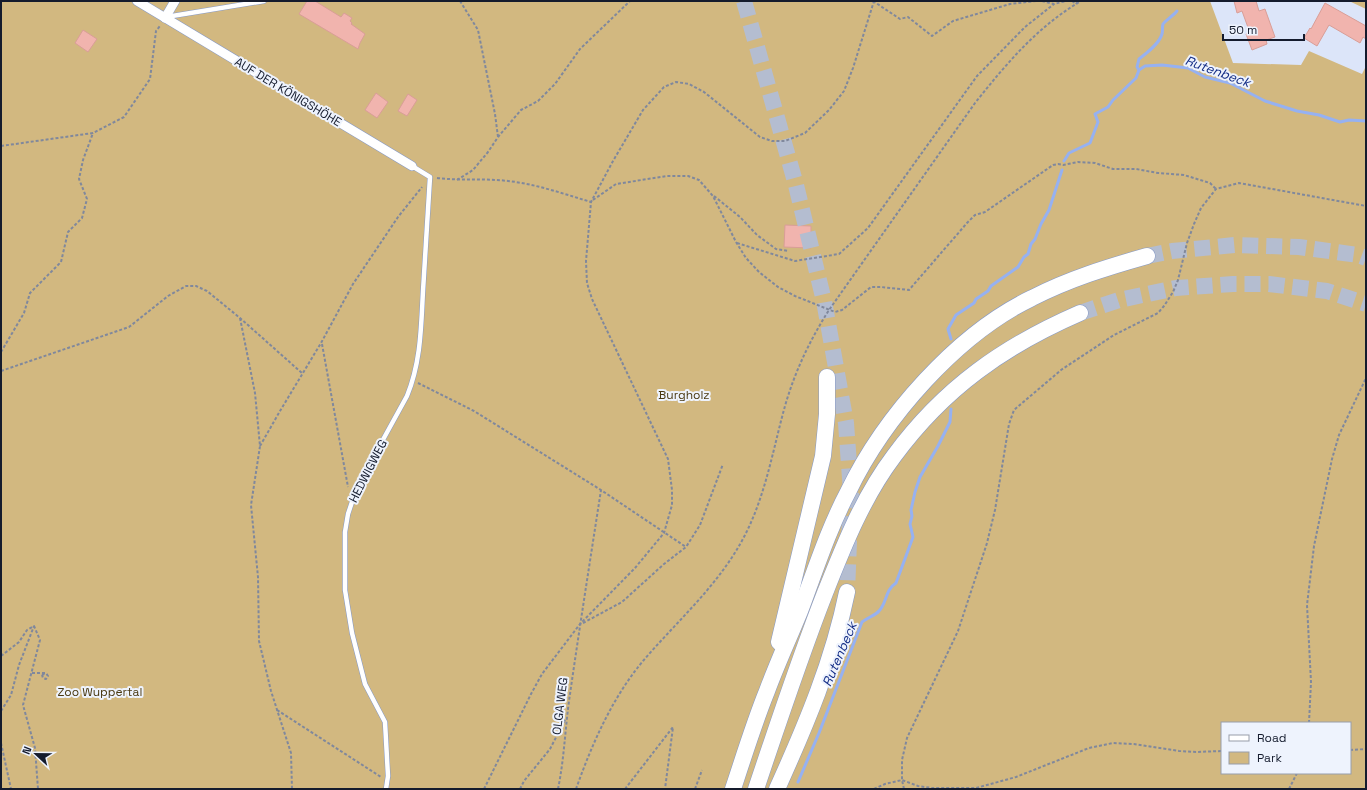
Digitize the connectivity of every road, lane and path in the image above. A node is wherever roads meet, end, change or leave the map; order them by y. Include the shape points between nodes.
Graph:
1 (137, 1) edge
2 (175, 1) edge
3 (264, 1) edge
4 (460, 1) edge
5 (630, 1) edge
6 (874, 1) edge
7 (1036, 1) edge
8 (1042, 1) edge
9 (1066, 1) edge
10 (1072, 1) edge
11 (1081, 1) edge
12 (1077, 2) edge
13 (1054, 4) junction
14 (164, 18) junction
15 (93, 133) junction
16 (498, 137) junction
17 (1, 146) edge
18 (412, 166) joint
19 (430, 177) junction
20 (456, 180) junction
21 (1216, 189) junction
22 (713, 196) junction
23 (591, 202) junction
24 (1366, 206) edge
25 (736, 242) junction
26 (788, 250) dead end
27 (1147, 256) tunnel mouth
28 (829, 310) junction
29 (1080, 313) tunnel mouth
30 (240, 318) junction
31 (321, 343) junction
32 (1, 352) edge
33 (1, 371) edge
34 (304, 374) junction
35 (827, 377) dead end
36 (1366, 378) edge
37 (414, 380) junction
38 (260, 446) junction
39 (723, 464) dead end
40 (601, 490) junction
41 (351, 502) junction
42 (664, 533) junction
43 (686, 547) junction
44 (847, 592) tunnel mouth
45 (580, 624) junction
46 (34, 626) junction
47 (1, 656) edge
48 (32, 673) junction
49 (46, 676) dead end
50 (766, 692) junction
51 (276, 709) junction
52 (2, 710) edge
53 (567, 716) junction
54 (1309, 722) edge
55 (1, 743) edge
56 (1366, 749) edge
57 (1351, 750) edge
58 (1221, 751) edge
59 (702, 770) dead end
60 (1296, 774) edge
61 (902, 780) junction
62 (387, 781) junction
63 (11, 789) edge
64 (38, 789) edge
65 (292, 789) edge
66 (386, 789) edge
67 (484, 789) edge
68 (520, 789) edge
69 (558, 789) edge
70 (576, 789) edge
71 (625, 789) edge
72 (665, 789) edge
73 (695, 789) edge
74 (733, 789) edge
75 (756, 789) edge
76 (777, 789) edge
77 (874, 789) edge
78 (904, 789) edge
79 (1289, 789) edge

1 - 14 street, AUF DER KÖNIGSHÖHE
2 - 14 street
3 - 14 lane
4 - 16 path via 478,30
5 - 16 path via 580,48 556,84 538,101 521,110
6 - 7 path via 900,19 908,17 932,36 953,20 1010,4
6 - 23 path via 844,91 805,133 785,141 772,141 760,137 704,92 689,84 676,82 664,87 643,110
8 - 13 path
9 - 13 path
10 - 12 path
11 - 12 path
12 - 28 path via 1024,45 996,76
13 - 25 path via 1025,27 977,76 868,228 839,254 795,261
14 - 15 path via 156,31 150,78 124,118
14 - 18 street, AUF DER KÖNIGSHÖHE
15 - 17 path
15 - 32 path via 79,179 87,199 82,218 68,232 60,262 30,293 24,313
16 - 20 path via 473,170
18 - 19 lane
19 - 20 path
19 - 31 path via 398,217 353,284
19 - 37 lane, HEDWIGWEG via 422,329
20 - 23 path via 507,180
21 - 24 path via 1239,183
21 - 28 path via 1210,183 1184,175 1113,168 1095,163 1053,165 985,212 975,215 909,290 871,287 842,310
21 - 61 path via 1201,208 1187,243 1178,280 1164,306 1061,370 1011,415 987,544 958,630 907,738 902,760
22 - 23 path via 699,180 688,176 667,176 616,184
22 - 25 path
22 - 26 path via 776,249
23 - 42 path via 586,261 587,283 592,299 668,459 672,506
25 - 28 path via 759,272 778,287
27 - 50 highway via 1060,285 1006,313 959,349 907,402 874,444 848,491
28 - 70 path via 797,372 759,502 745,535 710,589 642,662 615,702 602,726
29 - 75 highway via 1025,339 976,372 940,402 889,462 846,539 815,619
30 - 33 path via 207,291 196,286 186,286 168,296 128,327
30 - 34 path
30 - 38 path via 255,394
31 - 34 path
31 - 41 path
34 - 38 path
35 - 50 highway via 823,456
36 - 54 path via 1339,435 1314,546 1308,605
37 - 40 path via 474,411
37 - 41 lane, HEDWIGWEG
38 - 51 path via 251,505 258,577 259,641
39 - 43 path via 700,525
40 - 42 path
40 - 45 path, OLGA WEG
41 - 62 lane, HEDWIGWEG via 345,532 345,590 352,633 365,684 385,722
42 - 43 path
42 - 45 path via 635,568
43 - 45 path via 622,602
44 - 76 highway via 841,623 829,661
45 - 53 path, OLGA WEG
45 - 67 path via 542,674
46 - 47 path
46 - 48 path via 40,640
46 - 52 path via 11,695
48 - 49 path via 46,673 48,676 46,679 41,676
48 - 64 path via 23,705 35,748
50 - 74 highway
51 - 62 path
51 - 65 path via 291,753
53 - 68 path via 550,749
53 - 69 path, OLGA WEG
55 - 63 path
56 - 57 path
58 - 61 path via 1179,751 1113,743 1089,748 1016,777 976,788 932,788
59 - 73 path
60 - 79 path
61 - 77 path
61 - 78 path
62 - 66 lane, HEDWIGWEG
71 - 72 path via 673,727

